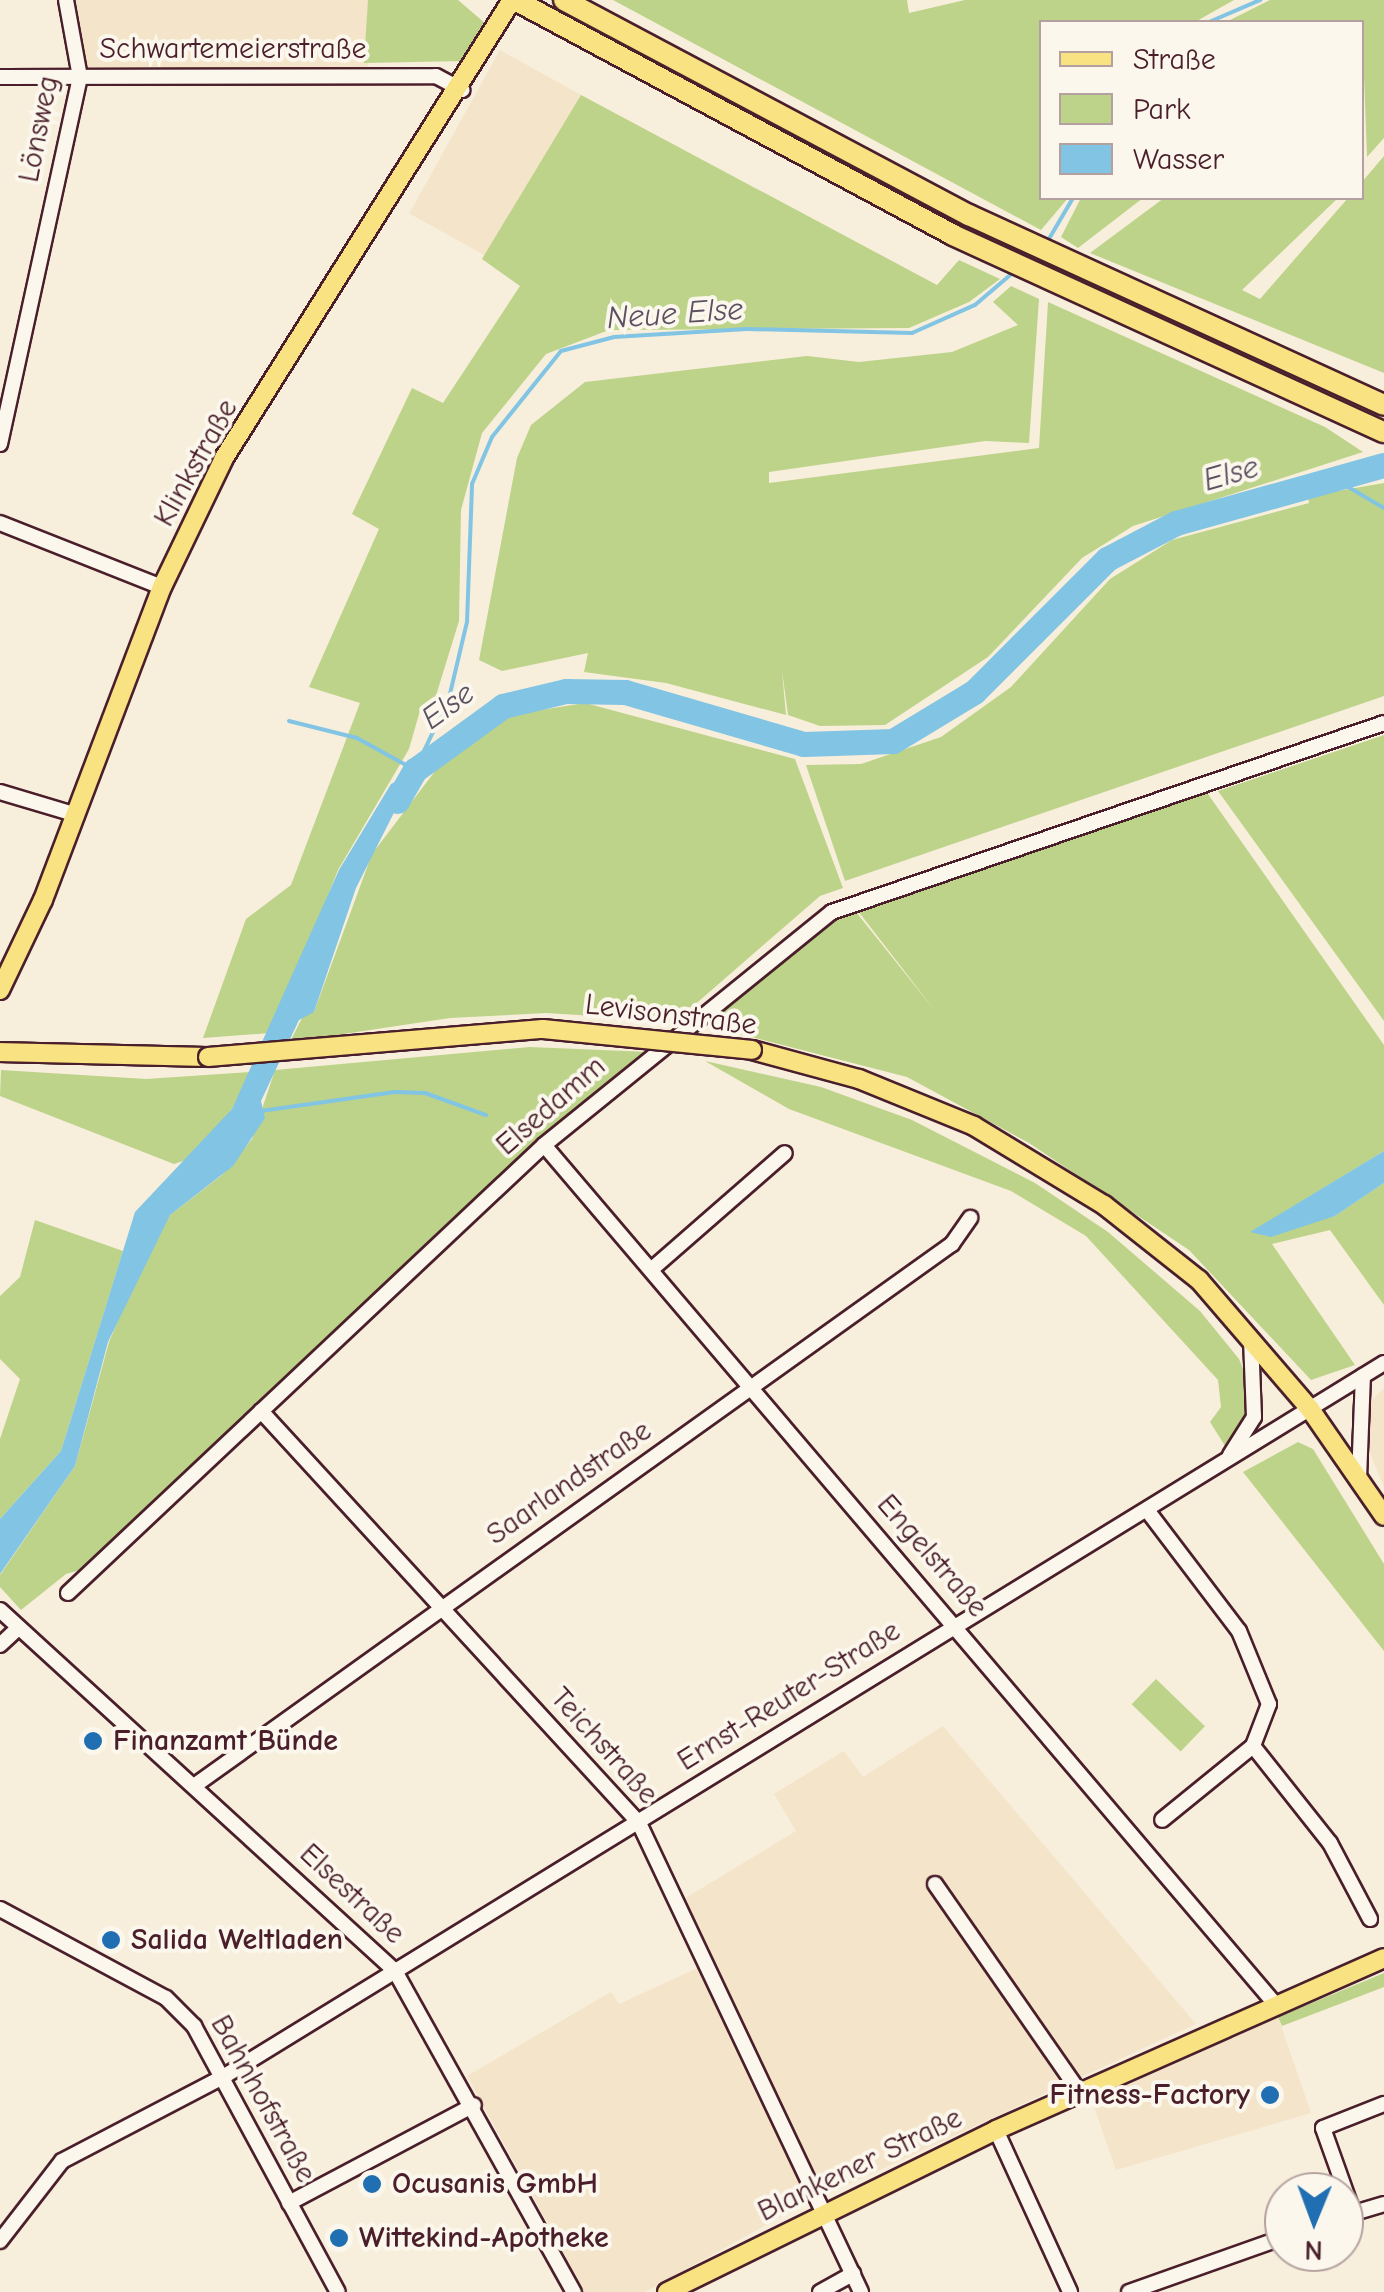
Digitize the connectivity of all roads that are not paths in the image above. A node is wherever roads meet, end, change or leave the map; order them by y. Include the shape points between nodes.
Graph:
1 (66, 0) edge
2 (513, 0) edge
3 (564, 0) edge
4 (0, 77) edge
5 (80, 78) junction
6 (462, 90) junction
7 (1384, 406) edge
8 (1384, 432) edge
9 (0, 444) edge
10 (0, 523) edge
11 (162, 587) junction
12 (1384, 722) edge
13 (0, 792) edge
14 (76, 815) junction
15 (0, 990) edge
16 (0, 1052) edge
17 (544, 1145) junction
18 (786, 1153) dead end
19 (970, 1218) dead end
20 (652, 1269) junction
21 (1250, 1337) junction
22 (1384, 1363) edge
23 (1363, 1376) junction
24 (754, 1387) junction
25 (1310, 1409) junction
26 (261, 1411) junction
27 (1226, 1460) junction
28 (1359, 1480) junction
29 (1147, 1510) junction
30 (1384, 1516) edge
31 (68, 1592) dead end
32 (441, 1608) junction
33 (2, 1612) edge
34 (18, 1628) junction
35 (954, 1628) junction
36 (0, 1645) edge
37 (1253, 1746) junction
38 (194, 1786) junction
39 (1162, 1820) dead end
40 (638, 1823) junction
41 (935, 1884) dead end
42 (0, 1909) edge
43 (1370, 1919) dead end
44 (1384, 1958) edge
45 (395, 1971) junction
46 (1276, 2004) junction
47 (223, 2077) junction
48 (1079, 2092) junction
49 (1384, 2104) edge
50 (474, 2105) junction
51 (996, 2130) junction
52 (1336, 2172) edge
53 (290, 2203) junction
54 (822, 2212) junction
55 (0, 2242) edge
56 (1264, 2243) edge
57 (853, 2274) junction
58 (338, 2292) edge
59 (574, 2292) edge
60 (667, 2292) edge
61 (820, 2292) edge
62 (861, 2292) edge
63 (1070, 2292) edge
64 (1129, 2292) edge

1 - 5 street, Lönsweg
2 - 6 main road, Klinkstraße
2 - 8 highway via 953,235
3 - 7 highway via 969,215
4 - 5 street, Schwartemeierstraße
5 - 6 street, Schwartemeierstraße via 436,76
5 - 9 street, Lönsweg
6 - 11 main road, Klinkstraße via 224,458
10 - 11 street
11 - 14 main road, Klinkstraße
12 - 17 street, Elsedamm via 832,912
13 - 14 street
14 - 15 main road, Klinkstraße
16 - 21 main road, Levisonstraße, bridge via 208,1057 544,1029 752,1050 858,1079 1007,1144 1140,1232 1200,1280
17 - 20 street, Engelstraße
17 - 26 street, Elsedamm
18 - 20 street
19 - 24 street, Saarlandstraße via 952,1244
20 - 24 street, Engelstraße
21 - 25 main road, Levisonstraße
21 - 27 street via 1254,1417
22 - 23 street, Ernst-Reuter-Straße
23 - 25 street, Ernst-Reuter-Straße
23 - 28 street
24 - 32 street, Saarlandstraße
24 - 35 street, Engelstraße
25 - 27 street, Ernst-Reuter-Straße
25 - 28 main road, Levisonstraße
26 - 31 street, Elsedamm
26 - 32 street, Teichstraße
27 - 29 street, Ernst-Reuter-Straße
28 - 30 main road, Levisonstraße
29 - 35 street, Ernst-Reuter-Straße
29 - 37 street via 1260,1671 1269,1704
32 - 38 street, Saarlandstraße
32 - 40 street, Teichstraße
33 - 34 street, Elsestraße
34 - 36 street
34 - 38 street, Elsestraße
35 - 40 street, Ernst-Reuter-Straße
35 - 46 street, Engelstraße
37 - 39 street
37 - 43 street via 1330,1843
38 - 45 street, Elsestraße
40 - 45 street, Ernst-Reuter-Straße
40 - 54 street, Teichstraße
41 - 48 street
42 - 47 street, Bahnhofstraße via 166,1998 194,2026
44 - 46 main road, Blankener Straße
45 - 47 street, Ernst-Reuter-Straße
45 - 50 street, Elsestraße
46 - 48 main road, Blankener Straße
47 - 53 street, Bahnhofstraße
47 - 55 street, Ernst-Reuter-Straße via 62,2161
48 - 51 main road, Blankener Straße
49 - 52 street via 1323,2128
50 - 53 street
50 - 59 street, Elsestraße
51 - 54 main road, Blankener Straße
51 - 63 street
53 - 58 street, Bahnhofstraße
54 - 57 street, Teichstraße
54 - 60 main road, Blankener Straße
56 - 64 street
57 - 61 street
57 - 62 street, Teichstraße

